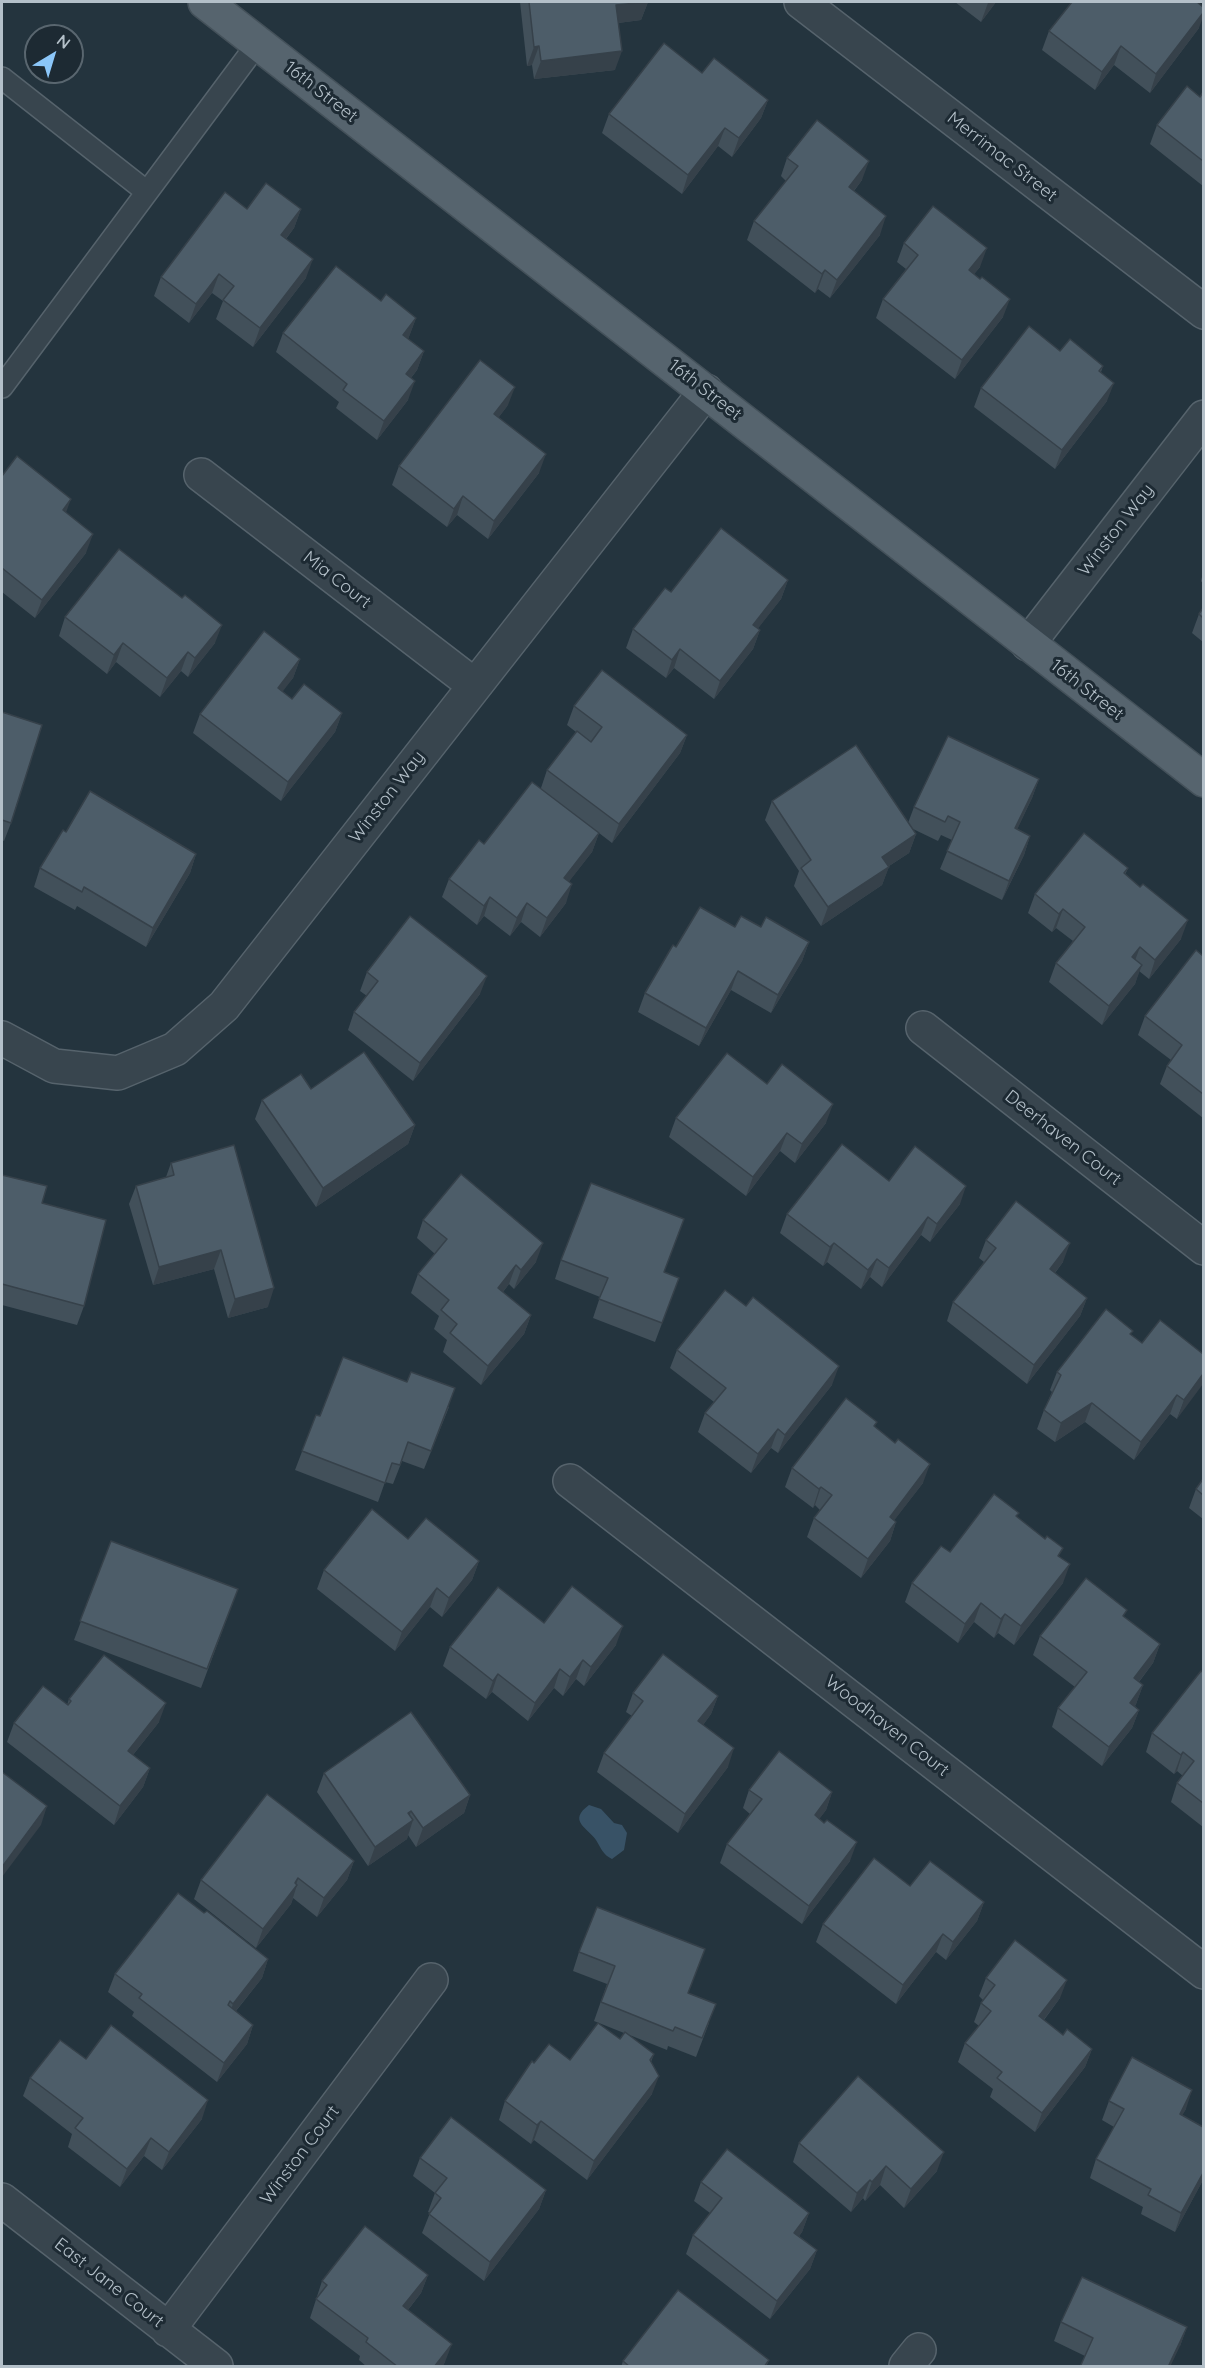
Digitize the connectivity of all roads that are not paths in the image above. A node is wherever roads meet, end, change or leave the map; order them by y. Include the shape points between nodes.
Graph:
1 (205, 2) edge
2 (801, 2) edge
3 (258, 43) junction
4 (2, 78) edge
5 (147, 192) junction
6 (1203, 312) edge
7 (2, 387) edge
8 (706, 391) junction
9 (1203, 417) edge
10 (201, 475) dead end
11 (1028, 644) junction
12 (474, 685) junction
13 (1203, 780) edge
14 (923, 1028) dead end
15 (2, 1038) edge
16 (1203, 1248) edge
17 (570, 1481) dead end
18 (1203, 1972) edge
19 (431, 1980) dead end
20 (2, 2200) edge
21 (168, 2330) junction
22 (216, 2367) edge

1 - 3 main road, 16th Street
2 - 6 street, Merrimac Street
3 - 5 lane
3 - 8 main road, 16th Street
4 - 5 lane
5 - 7 lane
8 - 11 main road, 16th Street
8 - 12 street, Winston Way
9 - 11 street, Winston Way
10 - 12 street, Mia Court
11 - 13 main road, 16th Street
12 - 15 street, Winston Way via 224,1006 175,1049 118,1073 54,1066
14 - 16 street, Deerhaven Court
17 - 18 street, Woodhaven Court
19 - 21 street, Winston Court
20 - 21 street, East Jane Court
21 - 22 street, East Jane Court

